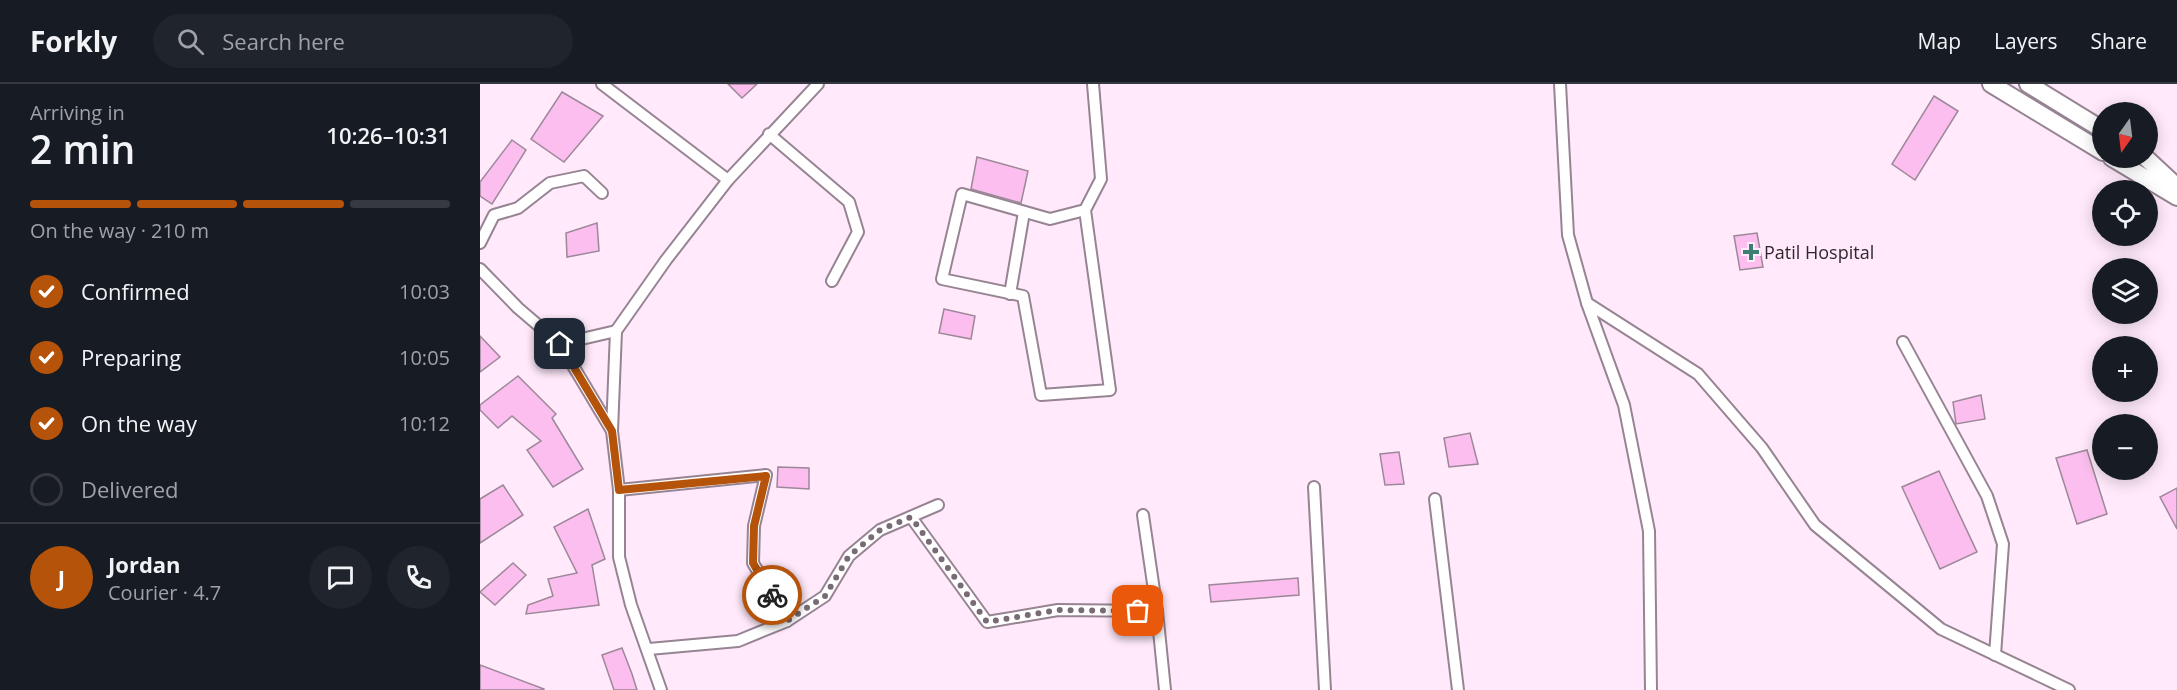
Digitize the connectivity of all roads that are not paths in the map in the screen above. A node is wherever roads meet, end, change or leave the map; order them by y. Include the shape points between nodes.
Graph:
1 (602, 84) edge
2 (818, 84) edge
3 (1093, 84) edge
4 (1560, 84) edge
5 (1991, 84) edge
6 (2028, 84) edge
7 (2092, 123) edge
8 (769, 134) junction
9 (2092, 145) edge
10 (2129, 168) edge
11 (2157, 168) edge
12 (728, 180) junction
13 (2177, 187) edge
14 (602, 193) dead end
15 (2177, 197) edge
16 (1085, 210) junction
17 (1024, 212) junction
18 (480, 243) edge
19 (480, 269) edge
20 (831, 281) dead end
21 (1010, 294) junction
22 (1587, 303) junction
23 (616, 331) junction
24 (1903, 342) dead end
25 (560, 344) junction
26 (612, 431) junction
27 (1314, 487) dead end
28 (619, 490) junction
29 (1435, 499) dead end
30 (938, 505) dead end
31 (1143, 515) dead end
32 (911, 517) junction
33 (1158, 611) junction
34 (787, 621) junction
35 (649, 649) junction
36 (1995, 655) junction
37 (661, 690) edge
38 (1165, 690) edge
39 (1325, 690) edge
40 (1458, 690) edge
41 (1651, 690) edge
42 (2069, 690) edge

1 - 12 street
2 - 8 street
3 - 16 street via 1101,179
4 - 22 street via 1568,235
5 - 9 main road
6 - 7 main road
8 - 12 street
8 - 20 street via 849,202 858,232
10 - 15 main road
11 - 13 main road
12 - 23 street
14 - 18 street via 584,176 550,183 518,208 494,215
16 - 17 street via 1050,219
16 - 21 street via 1110,390 1041,395 1023,296
17 - 21 street
17 - 21 street via 962,194 942,279
19 - 25 street
22 - 36 street via 1698,374 1762,448 1815,525 1941,629
22 - 41 street via 1624,405 1649,531
23 - 25 street
23 - 26 street
24 - 36 street via 1987,496 2002,544
25 - 26 street
26 - 28 street
27 - 39 street
28 - 34 street via 766,476 754,526 753,563
28 - 35 street via 618,557 631,605
29 - 40 street
30 - 32 street
31 - 33 street
32 - 33 street via 987,622 1058,610
32 - 34 street via 880,530 849,556 825,596
33 - 38 street
34 - 35 street via 738,641
35 - 37 street
36 - 42 street

